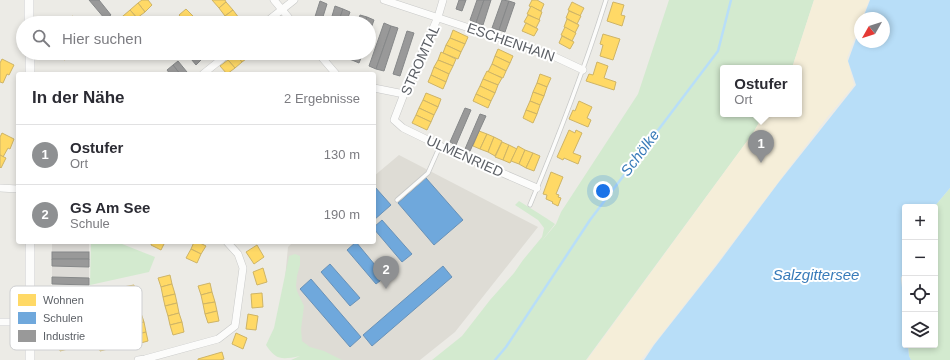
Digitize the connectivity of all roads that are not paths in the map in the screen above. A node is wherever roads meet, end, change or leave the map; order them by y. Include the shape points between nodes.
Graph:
1 (29, 0) edge
2 (274, 0) edge
3 (294, 0) edge
4 (384, 0) edge
5 (443, 0) edge
6 (606, 0) edge
7 (282, 10) junction
8 (29, 16) edge
9 (274, 16) edge
10 (287, 16) edge
11 (438, 18) junction
12 (30, 60) edge
13 (220, 60) edge
14 (324, 60) edge
15 (582, 70) junction
16 (30, 72) edge
17 (205, 72) edge
18 (334, 72) edge
19 (376, 88) edge
20 (404, 94) junction
21 (394, 120) joint
22 (440, 146) junction
23 (0, 188) edge
24 (537, 188) junction
25 (16, 189) edge
26 (397, 200) dead end
27 (530, 205) dead end
28 (30, 244) edge
29 (229, 244) edge
30 (30, 286) edge
31 (138, 360) edge

1 - 8 street
2 - 7 street
3 - 7 street
4 - 11 street, ESCHENHAIN
5 - 11 street, STROMTAL
6 - 15 lane
7 - 9 street
7 - 10 street
11 - 15 street, ESCHENHAIN via 551,55
11 - 20 street, STROMTAL
12 - 16 street
13 - 17 street
14 - 18 street
15 - 24 lane
19 - 20 street
20 - 21 street, STROMTAL
21 - 22 street, ULMENRIED via 403,128
22 - 24 street, ULMENRIED
22 - 26 lane via 428,173
23 - 25 street
24 - 27 lane
28 - 30 street
29 - 31 street via 238,254 243,268 235,326 218,339

